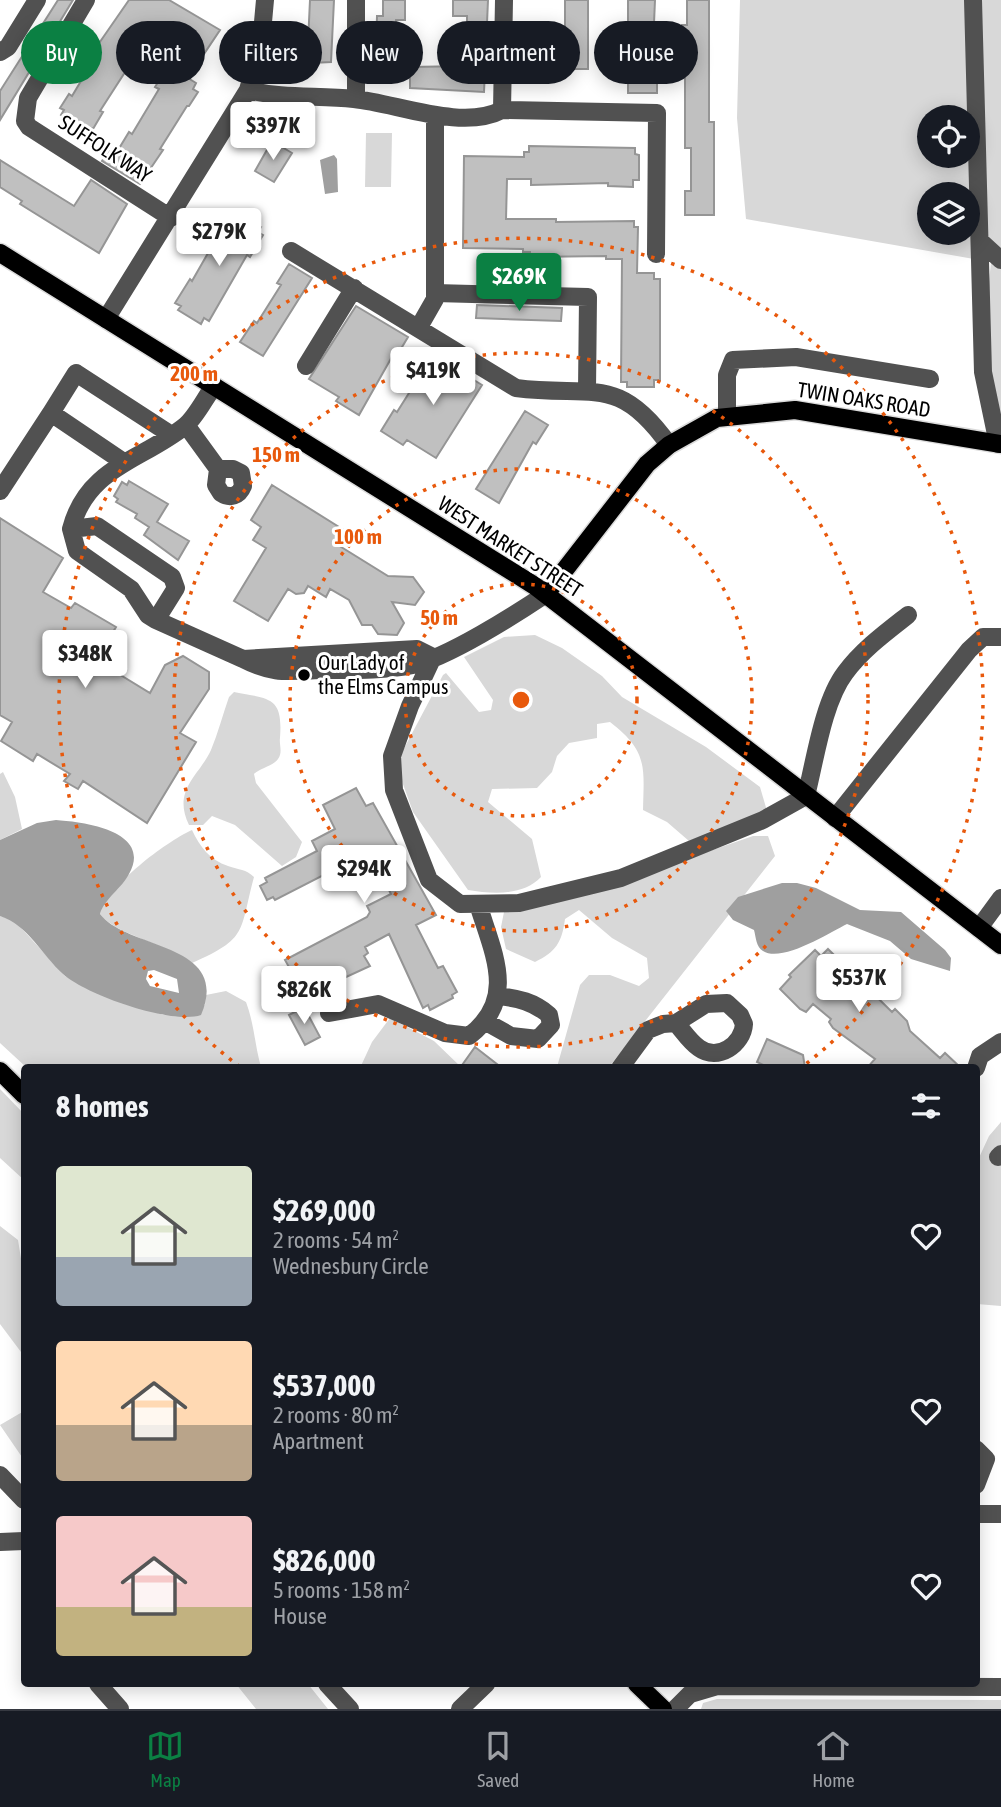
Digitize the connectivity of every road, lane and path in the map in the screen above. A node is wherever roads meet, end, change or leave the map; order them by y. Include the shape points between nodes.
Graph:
1 (37, 0) edge
2 (86, 0) edge
3 (265, 0) edge
4 (356, 0) edge
5 (504, 0) edge
6 (973, 0) edge
7 (0, 52) edge
8 (248, 90) junction
9 (356, 99) junction
10 (502, 110) junction
11 (435, 115) junction
12 (171, 218) junction
13 (981, 242) junction
14 (291, 251) dead end
15 (0, 253) edge
16 (656, 254) dead end
17 (1001, 260) edge
18 (354, 288) junction
19 (435, 293) junction
20 (106, 319) junction
21 (419, 327) junction
22 (306, 366) dead end
23 (930, 379) dead end
24 (214, 386) junction
25 (587, 390) junction
26 (51, 413) junction
27 (727, 416) junction
28 (178, 430) junction
29 (999, 444) edge
30 (669, 445) junction
31 (125, 463) junction
32 (218, 469) dead end
33 (0, 491) edge
34 (71, 529) junction
35 (546, 594) junction
36 (908, 615) dead end
37 (156, 620) junction
38 (1001, 637) edge
39 (433, 657) junction
40 (806, 796) junction
41 (835, 818) junction
42 (1001, 898) edge
43 (478, 904) junction
44 (979, 928) junction
45 (1001, 945) edge
46 (498, 996) junction
47 (329, 1013) dead end
48 (486, 1021) junction
49 (676, 1023) dead end
50 (1001, 1042) edge
51 (623, 1064) edge
52 (977, 1064) edge
53 (0, 1071) edge
54 (21, 1092) edge
55 (980, 1452) edge
56 (0, 1475) edge
57 (980, 1475) edge
58 (21, 1497) edge
59 (980, 1514) edge
60 (1001, 1514) edge
61 (21, 1541) edge
62 (0, 1542) edge
63 (101, 1687) edge
64 (330, 1687) edge
65 (483, 1687) edge
66 (639, 1687) edge
67 (714, 1687) edge
68 (980, 1687) edge
69 (1001, 1687) edge
70 (120, 1709) edge
71 (350, 1709) edge
72 (460, 1709) edge
73 (663, 1709) edge
74 (675, 1709) edge

1 - 7 street via 8,47
2 - 12 street, SUFFOLK WAY via 28,98 24,112 29,127
3 - 8 street via 261,44
4 - 9 street
5 - 10 street
6 - 13 street
8 - 9 street
8 - 12 street
9 - 11 street
10 - 11 street via 484,116
10 - 16 street via 657,113
11 - 19 street
12 - 20 street
13 - 17 street
13 - 29 street via 983,372
14 - 18 street
15 - 20 main road, WEST MARKET STREET
18 - 21 street
18 - 22 street
19 - 21 street
19 - 25 street via 588,297
20 - 24 main road, WEST MARKET STREET
21 - 25 street via 516,388 557,394
23 - 27 street via 796,357 733,360 727,375
24 - 28 street
24 - 35 main road, WEST MARKET STREET
25 - 30 street via 636,405
26 - 28 street via 76,373
26 - 31 street
26 - 33 street
27 - 29 main road, TWIN OAKS ROAD via 795,410
27 - 30 main road, TWIN OAKS ROAD
28 - 31 street
28 - 32 street
30 - 35 main road, TWIN OAKS ROAD via 631,482
31 - 34 street via 105,475 77,506
34 - 37 street via 77,551 131,589
34 - 37 street via 97,526 172,577 176,588
35 - 39 street via 512,617
35 - 40 main road, WEST MARKET STREET
36 - 40 street via 864,650 842,676 825,718
37 - 39 street via 243,659 417,649
38 - 41 street via 983,638 969,650
39 - 43 street via 392,756 394,790 429,880 460,904
40 - 41 main road, WEST MARKET STREET
40 - 43 street via 763,820 621,878 519,903
41 - 44 main road, WEST MARKET STREET
42 - 44 street
43 - 46 street via 495,958
44 - 45 main road, WEST MARKET STREET
46 - 48 street
46 - 48 street via 541,1008 550,1015 551,1025 538,1040 524,1039
47 - 48 street via 378,1004 445,1033 469,1036
49 - 51 street via 648,1030
50 - 52 street via 980,1056
53 - 54 main road
55 - 57 street via 986,1459
56 - 58 street
59 - 60 street
61 - 62 street
63 - 70 street
64 - 71 street
65 - 72 street
66 - 73 main road
67 - 74 street via 690,1694
68 - 69 street

